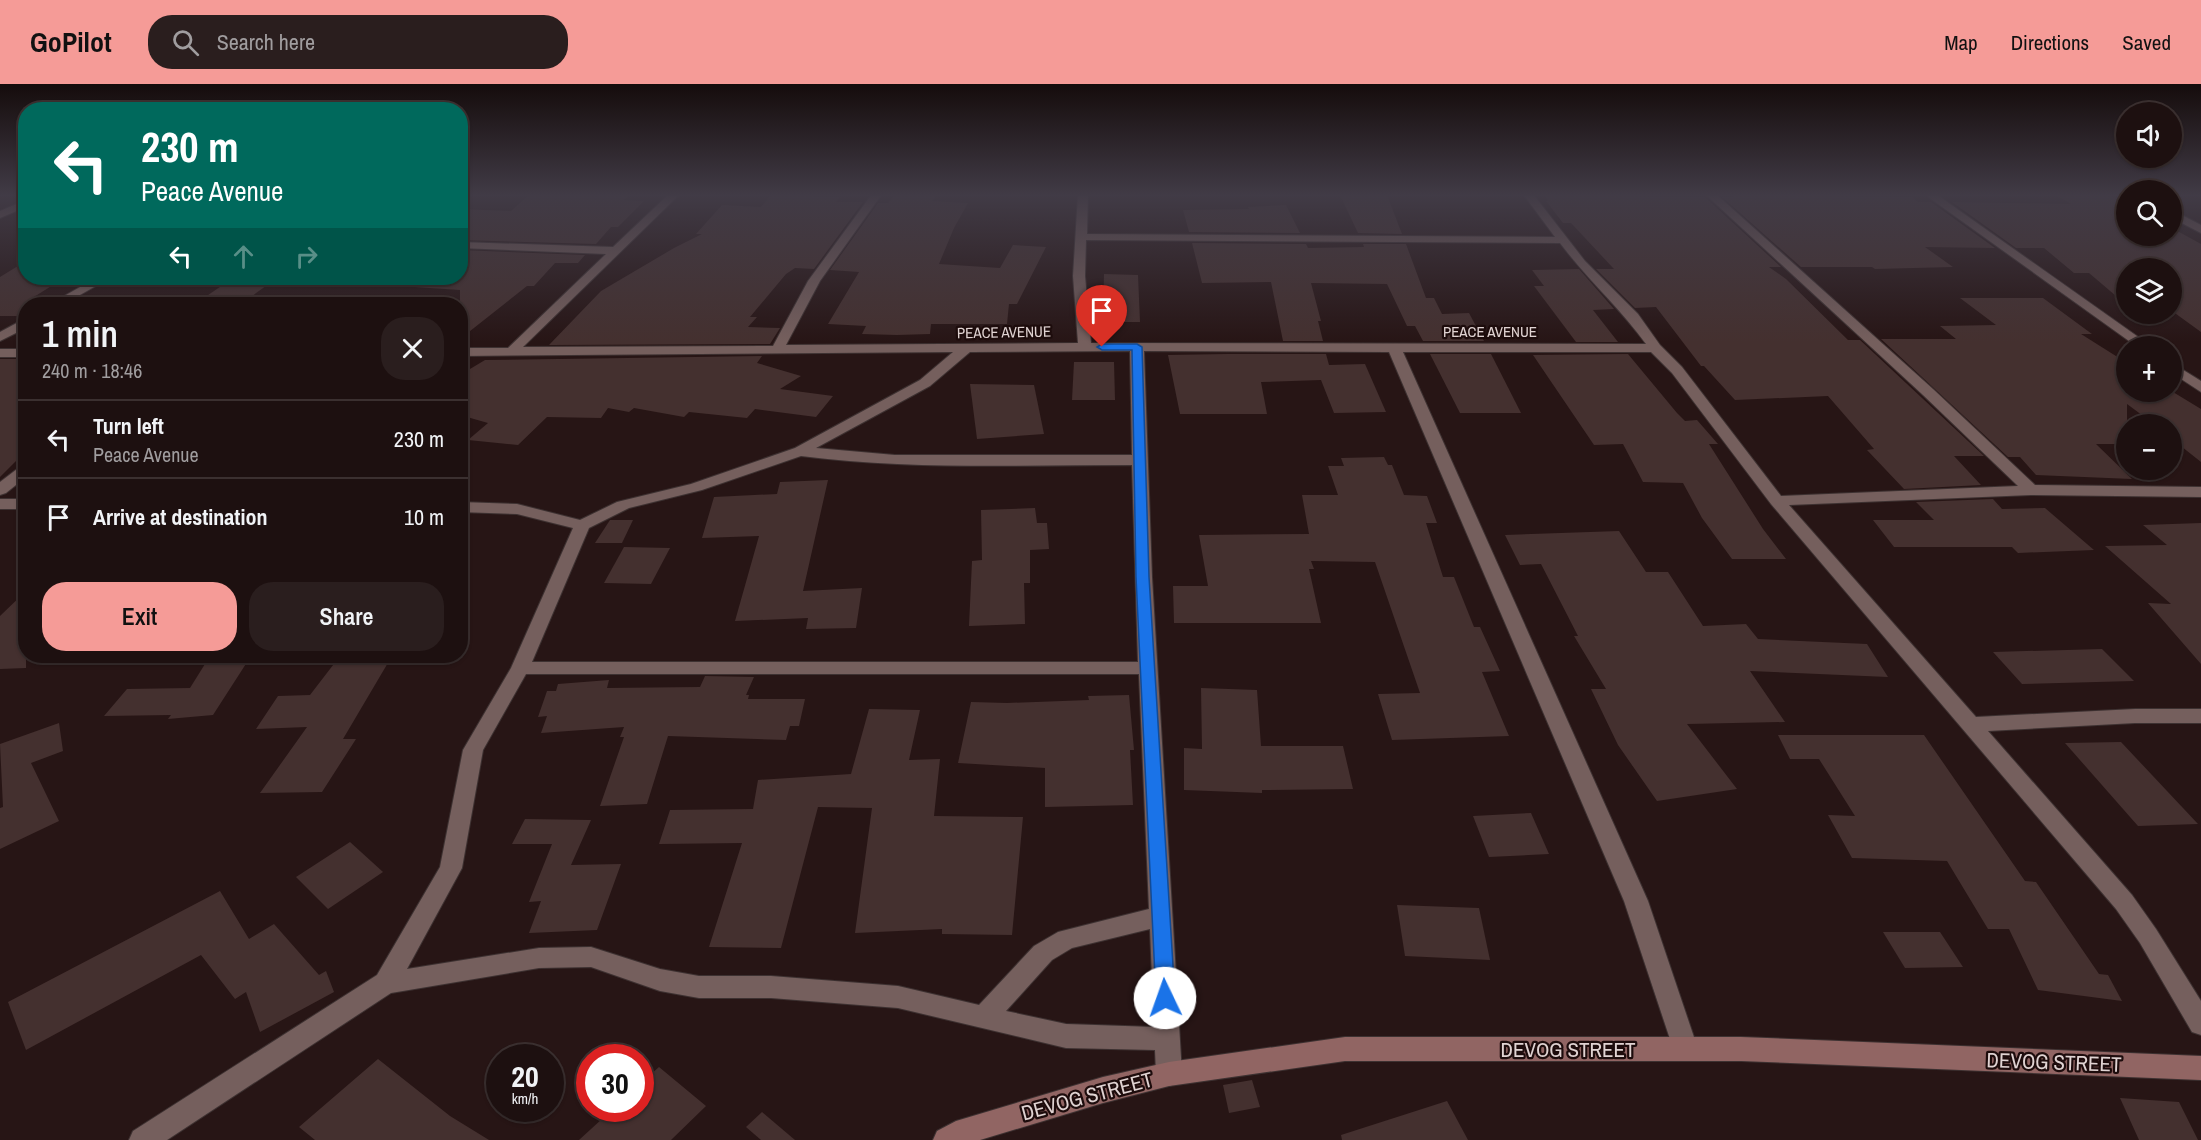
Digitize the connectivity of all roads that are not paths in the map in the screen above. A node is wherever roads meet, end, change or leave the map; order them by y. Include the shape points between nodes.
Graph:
1 (624, 243) edge
2 (841, 243) edge
3 (1080, 243) edge
4 (1566, 243) edge
5 (1764, 243) edge
6 (1999, 243) edge
7 (468, 245) edge
8 (616, 251) junction
9 (91, 285) edge
10 (69, 297) edge
11 (18, 327) edge
12 (2130, 336) edge
13 (0, 337) edge
14 (1085, 347) junction
15 (1137, 347) junction
16 (1394, 347) junction
17 (1655, 348) junction
18 (965, 349) junction
19 (777, 350) junction
20 (512, 351) junction
21 (468, 352) edge
22 (0, 353) edge
23 (18, 353) edge
24 (2182, 374) edge
25 (2201, 388) edge
26 (800, 451) junction
27 (1140, 460) junction
28 (18, 475) edge
29 (0, 490) edge
30 (2031, 490) junction
31 (2201, 492) edge
32 (1777, 501) junction
33 (0, 504) edge
34 (18, 504) edge
35 (468, 507) edge
36 (582, 525) junction
37 (520, 668) junction
38 (1148, 668) junction
39 (2201, 716) edge
40 (1969, 725) junction
41 (1161, 915) junction
42 (386, 983) junction
43 (984, 1017) junction
44 (2201, 1024) edge
45 (1167, 1039) junction
46 (1685, 1049) junction
47 (2201, 1068) edge
48 (1169, 1074) junction
49 (143, 1140) edge
50 (947, 1140) edge

1 - 8 street
2 - 19 street via 814,281
3 - 14 street
4 - 17 street via 1633,317
5 - 30 street
6 - 12 street
7 - 8 street
8 - 20 street
9 - 10 street
11 - 13 street
14 - 15 street, PEACE AVENUE
14 - 18 street, PEACE AVENUE
15 - 16 street, PEACE AVENUE
15 - 27 street
16 - 17 street, PEACE AVENUE
16 - 46 street via 1636,901
17 - 32 street via 1677,370
18 - 19 street, PEACE AVENUE
18 - 26 street via 925,383
19 - 20 street, PEACE AVENUE
20 - 21 street, PEACE AVENUE
22 - 23 street
24 - 25 street
26 - 27 street via 895,460
26 - 36 street via 696,487 623,505
27 - 38 street
28 - 29 street
30 - 31 street
30 - 32 street
32 - 40 street
33 - 34 street
35 - 36 street via 517,510
36 - 37 street
37 - 38 street
37 - 42 street via 473,750 451,868
38 - 41 street
39 - 40 street
40 - 44 street via 2124,903
41 - 43 street via 1066,939 1043,953
41 - 45 street
42 - 43 street via 539,958 591,957 660,980 699,987 771,987 898,997
42 - 49 street
43 - 45 street via 1066,1036
45 - 48 street
46 - 47 street, DEVOG STREET
46 - 48 street, DEVOG STREET via 1345,1049
48 - 50 street, DEVOG STREET via 1103,1090

